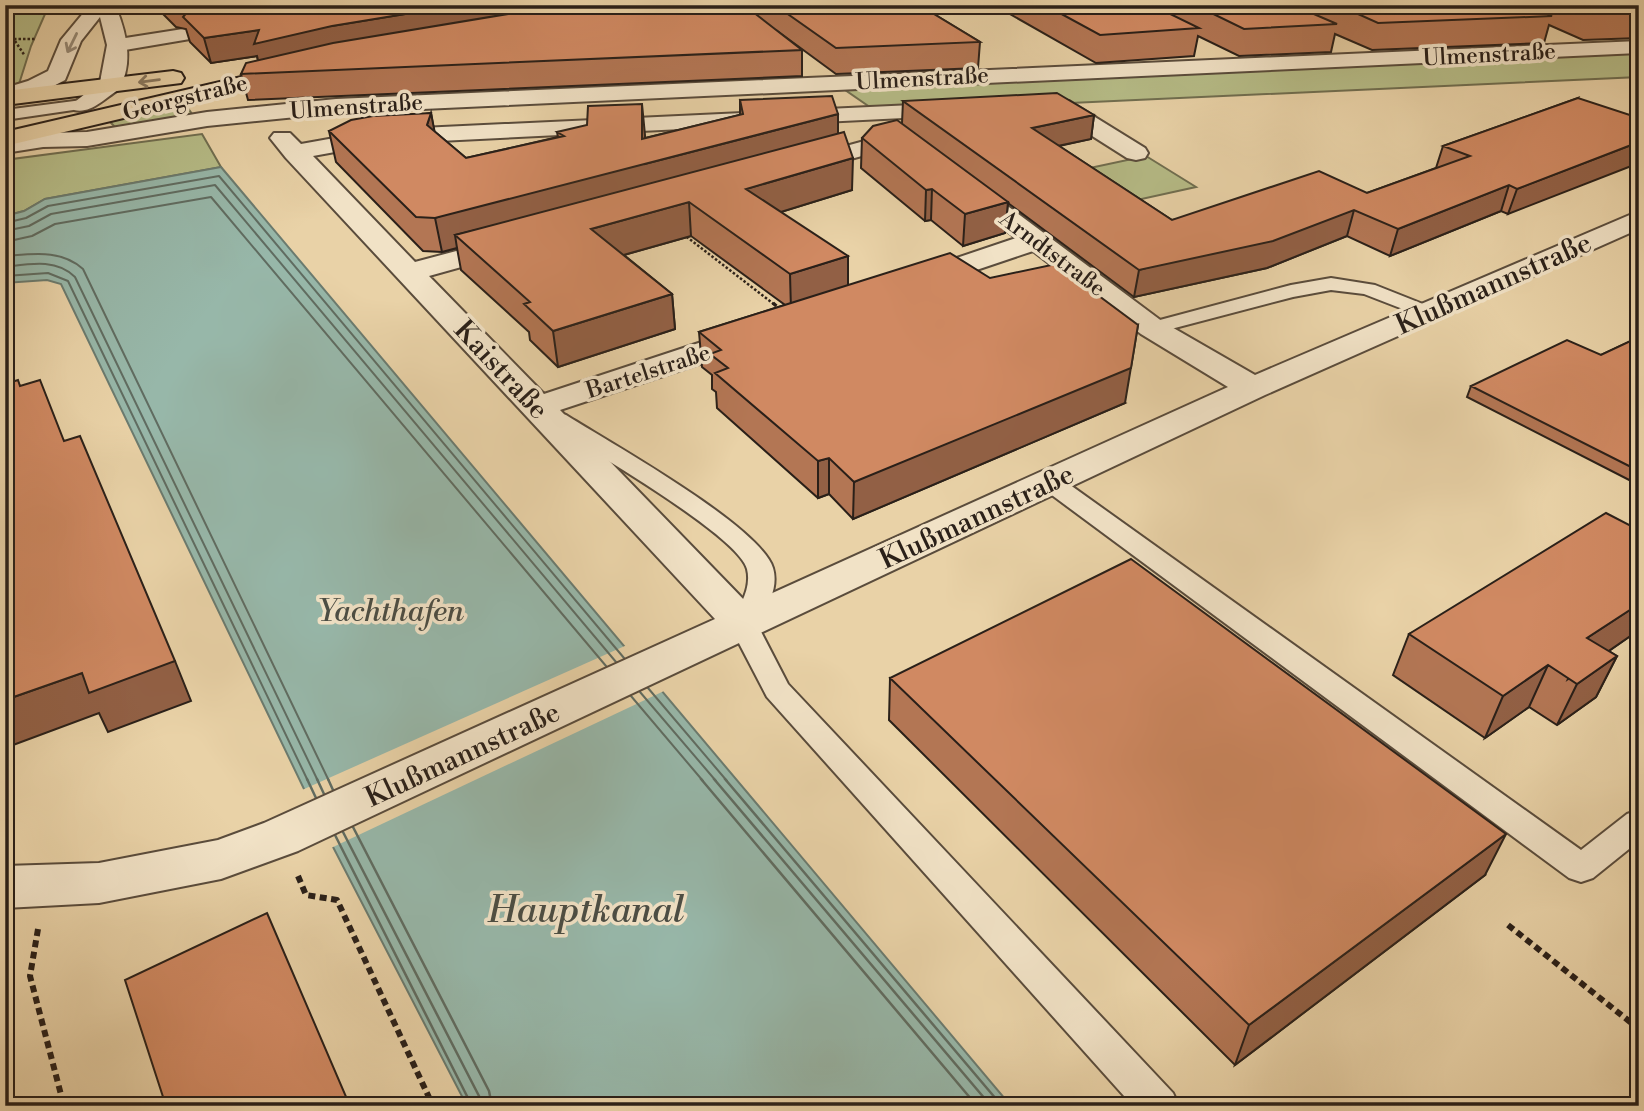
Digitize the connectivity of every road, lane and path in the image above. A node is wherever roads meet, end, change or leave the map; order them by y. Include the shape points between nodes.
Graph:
1 (100, 7) edge
2 (1538, 30) edge
3 (183, 34) edge
4 (1333, 43) edge
5 (119, 45) junction
6 (1195, 46) edge
7 (94, 47) dead end
8 (1639, 47) edge
9 (1585, 49) junction
10 (977, 54) edge
11 (1368, 59) junction
12 (798, 60) edge
13 (1233, 65) junction
14 (1011, 75) junction
15 (828, 83) junction
16 (110, 85) junction
17 (86, 96) junction
18 (5, 97) edge
19 (1020, 107) edge
20 (979, 109) edge
21 (870, 114) junction
22 (5, 115) edge
23 (260, 115) junction
24 (135, 131) junction
25 (5, 132) edge
26 (5, 139) edge
27 (5, 146) edge
28 (295, 153) junction
29 (1136, 153) dead end
30 (943, 169) edge
31 (781, 171) edge
32 (1639, 219) edge
33 (679, 232) edge
34 (530, 239) edge
35 (1037, 240) junction
36 (410, 272) junction
37 (897, 287) edge
38 (1426, 312) junction
39 (796, 321) joint
40 (1152, 328) junction
41 (1253, 388) junction
42 (537, 407) junction
43 (1050, 482) junction
44 (743, 624) junction
45 (1639, 823) edge
46 (299, 829) junction
47 (25, 886) edge
48 (1508, 925) dead end
49 (1639, 1029) edge
50 (64, 1106) edge
51 (433, 1106) edge
52 (1159, 1106) edge

1 - 5 street via 118,33
1 - 7 street
1 -> 18 street via 71,40 57,75
2 - 9 street
3 - 5 street
4 - 11 street
5 - 16 street
6 - 13 street
8 - 9 street, Ulmenstraße
9 - 11 street, Ulmenstraße
10 - 14 street
11 - 13 street, Ulmenstraße
12 - 15 street
13 - 14 street, Ulmenstraße
14 - 15 street, Ulmenstraße
15 - 21 street
15 - 23 street, Ulmenstraße via 368,104
16 - 17 street
17 -> 16 main road, Georgstraße via 313,64
17 - 18 main road
17 - 22 lane
17 - 24 street via 99,129
17 - 25 main road via 39,123
17 - 26 main road
19 - 29 street via 1061,106
20 - 21 street
21 - 28 street via 379,137
21 - 31 street via 912,146
23 - 24 street, Ulmenstraße
23 - 28 street, Kaistraße
24 - 27 street
28 - 36 street, Kaistraße
30 - 35 street, Arndtstraße
32 - 38 street, Klußmannstraße
33 - 39 path
34 - 36 street
35 - 37 street
35 - 40 street, Arndtstraße
36 - 42 street, Kaistraße
38 - 40 lane via 1368,289 1331,284
38 - 41 street, Klußmannstraße
39 - 42 street, Bartelstraße
40 - 41 street, Arndtstraße
41 - 43 street, Klußmannstraße
42 - 44 street, Kaistraße
42 - 44 lane via 741,541 762,574 758,602
43 - 44 street, Klußmannstraße
43 - 45 lane via 1581,869
44 - 46 street, Klußmannstraße
44 - 52 lane via 777,690
46 - 47 street, Klußmannstraße via 221,859 99,883
46 - 51 path via 306,895 337,900
47 - 50 path via 30,976
48 - 49 path

